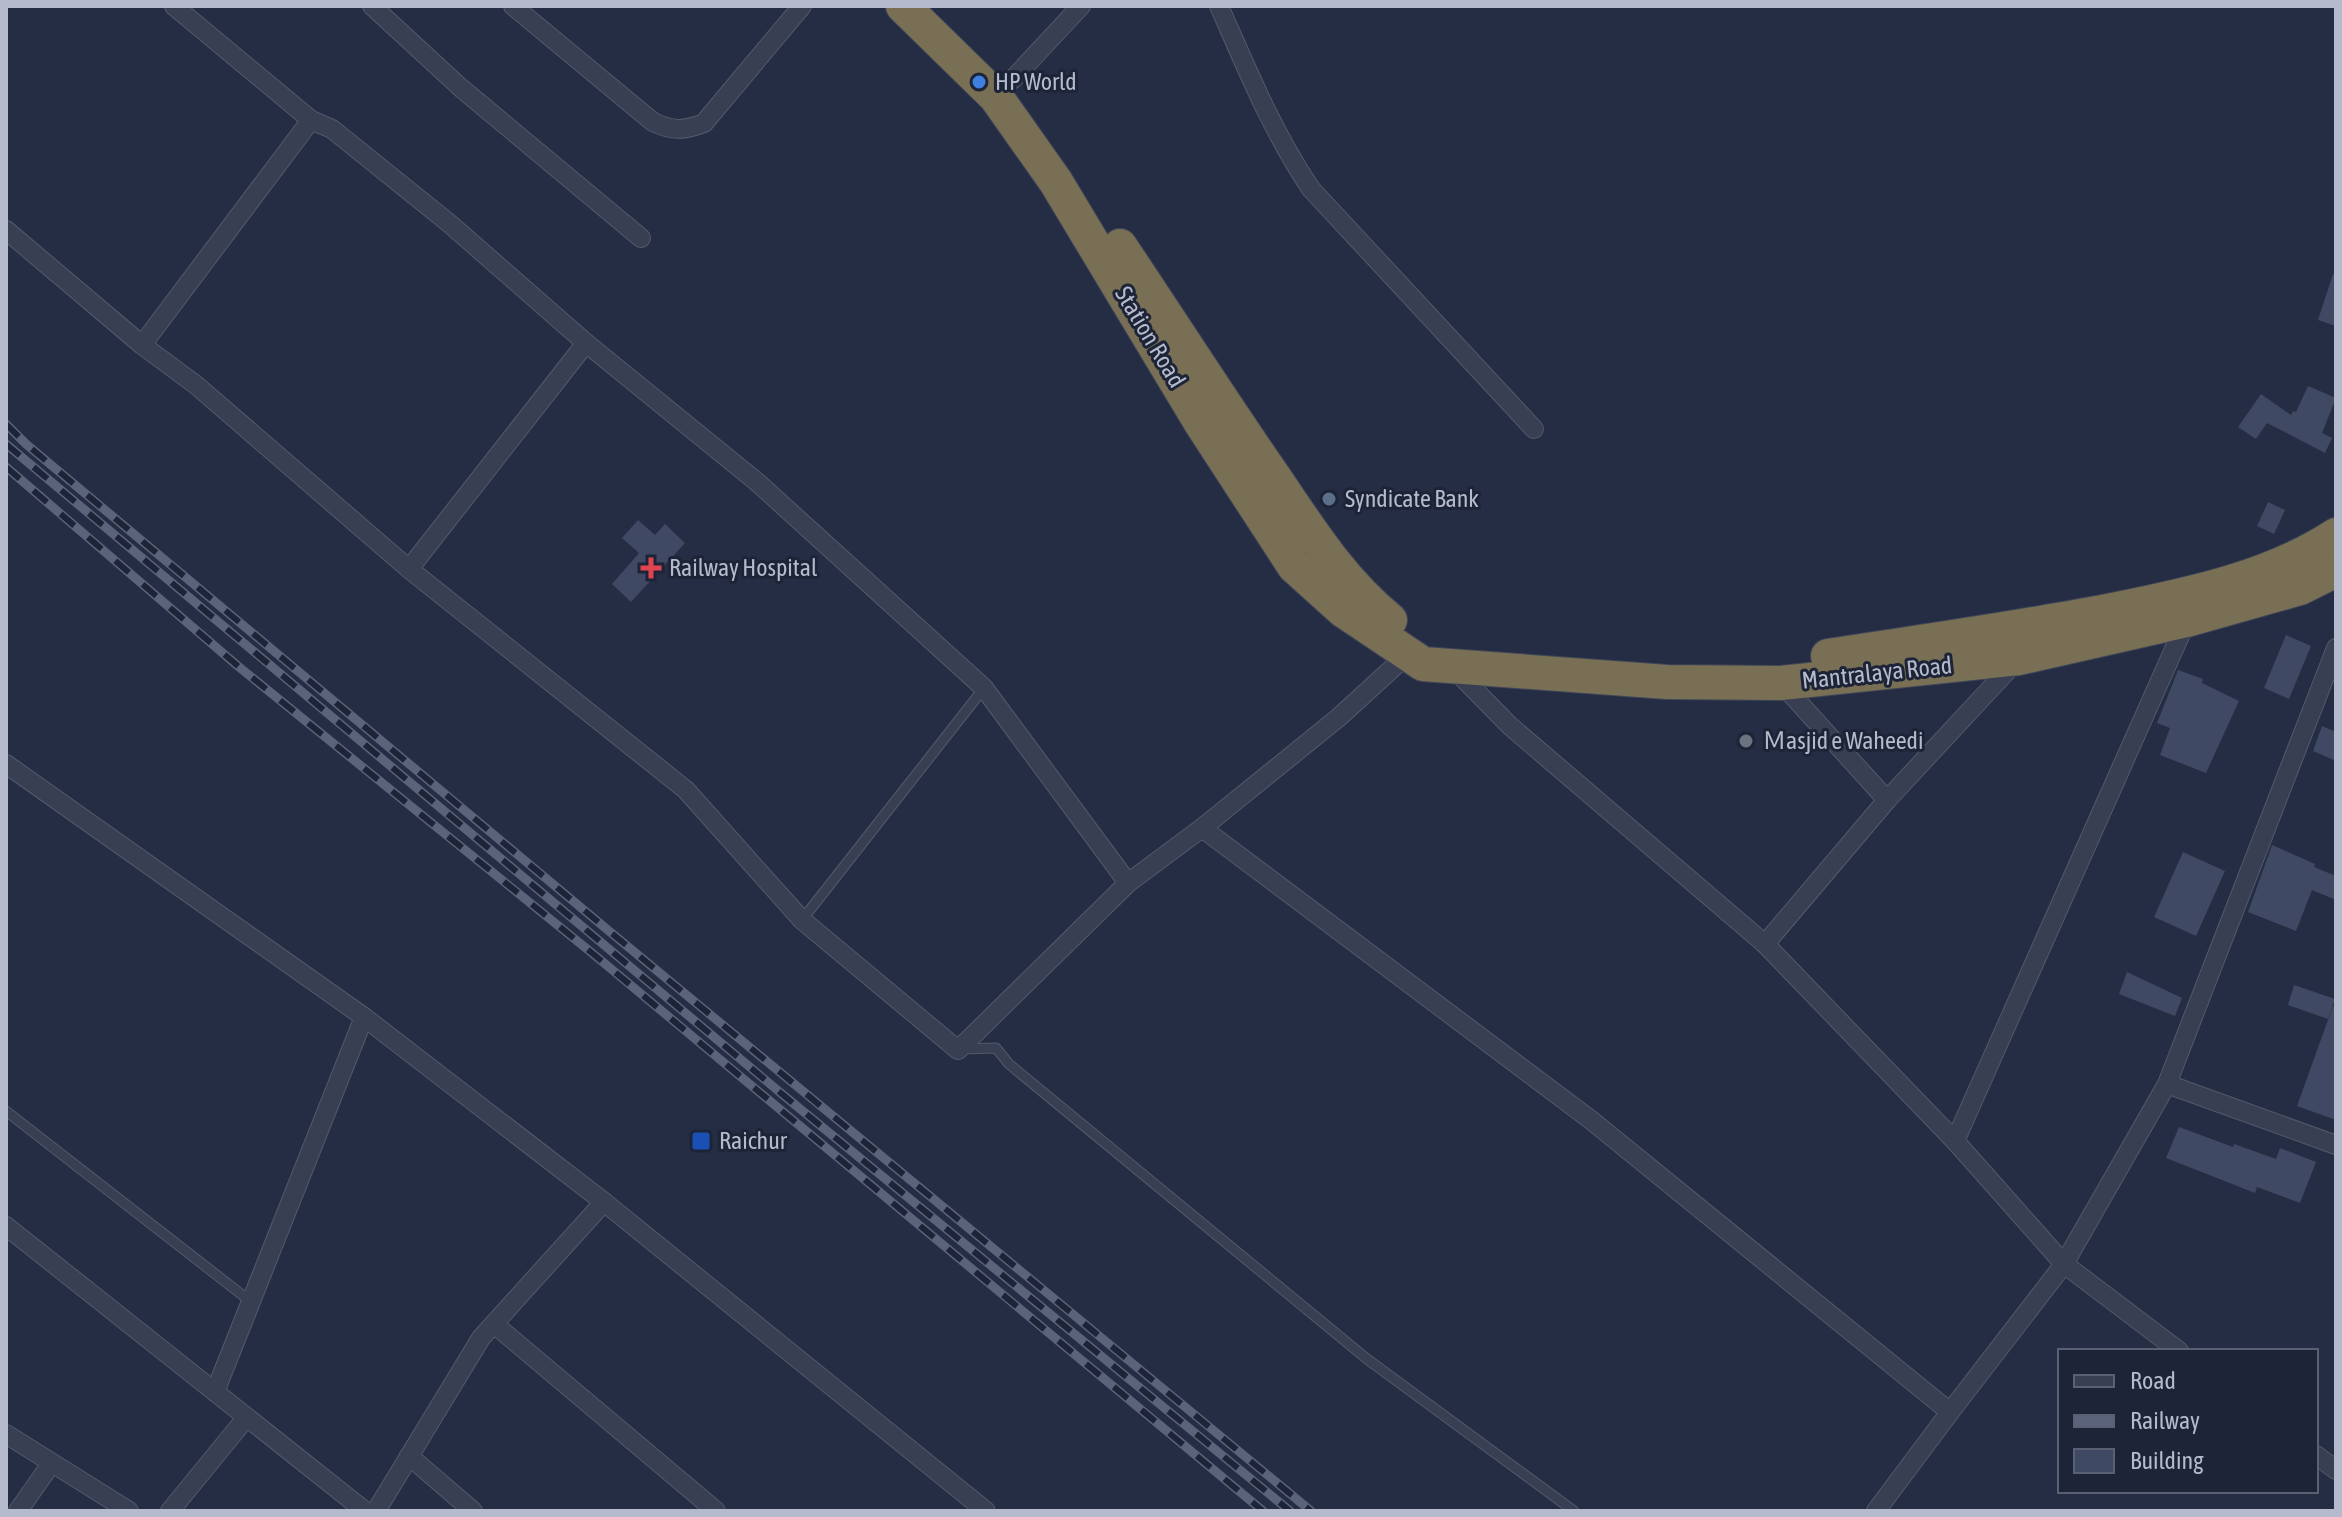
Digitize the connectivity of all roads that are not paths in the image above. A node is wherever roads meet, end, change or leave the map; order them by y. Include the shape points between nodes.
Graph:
1 (174, 6) edge
2 (372, 6) edge
3 (513, 6) edge
4 (802, 6) edge
5 (903, 6) edge
6 (935, 6) edge
7 (1081, 6) edge
8 (1219, 6) edge
9 (1012, 80) junction
10 (311, 120) junction
11 (6, 230) edge
12 (641, 238) dead end
13 (586, 343) junction
14 (142, 345) junction
15 (1534, 429) dead end
16 (2336, 535) edge
17 (409, 569) junction
18 (2336, 570) edge
19 (2187, 620) junction
20 (1410, 646) junction
21 (2336, 648) edge
22 (2019, 658) junction
23 (1453, 668) junction
24 (1781, 683) junction
25 (984, 688) junction
26 (6, 764) edge
27 (1887, 800) junction
28 (1202, 828) junction
29 (1128, 883) junction
30 (802, 920) junction
31 (1765, 944) junction
32 (364, 1017) junction
33 (958, 1050) junction
34 (2167, 1084) junction
35 (6, 1111) edge
36 (1955, 1141) junction
37 (2336, 1145) edge
38 (604, 1202) junction
39 (6, 1226) edge
40 (2064, 1264) junction
41 (250, 1301) junction
42 (494, 1324) junction
43 (2176, 1349) edge
44 (215, 1392) junction
45 (1950, 1412) junction
46 (246, 1418) junction
47 (6, 1434) edge
48 (409, 1456) junction
49 (2318, 1456) edge
50 (51, 1464) junction
51 (2336, 1470) edge
52 (18, 1511) edge
53 (129, 1511) edge
54 (170, 1511) edge
55 (365, 1511) edge
56 (376, 1511) edge
57 (473, 1511) edge
58 (716, 1511) edge
59 (986, 1511) edge
60 (1574, 1511) edge
61 (1876, 1511) edge

1 - 10 street
2 - 12 street
3 - 4 street via 653,122 686,130 704,123
5 - 20 highway, Station Road via 996,97 1056,182 1294,566 1344,611
6 - 9 highway, Station Road
7 - 9 street
8 - 15 street via 1264,110 1311,189
9 - 20 highway, Station Road via 1329,556
10 - 13 street via 332,129 438,214
10 - 14 street
11 - 14 street
13 - 17 street
13 - 25 street via 757,482
14 - 17 street via 196,385
16 - 20 highway, Mantralaya Road via 2299,557 2186,595 2051,622 1785,663 1660,663
17 - 30 street via 686,790
18 - 19 highway, Mantralaya Road via 2300,588
19 - 22 highway, Mantralaya Road
19 - 36 street
20 - 23 highway, Mantralaya Road via 1423,664
20 - 28 street via 1338,718
21 - 34 street
22 - 24 highway, Mantralaya Road
22 - 27 street
23 - 24 highway, Mantralaya Road via 1667,682
23 - 31 street via 1510,726
24 - 27 street
25 - 29 street
25 - 30 lane
26 - 32 street
27 - 31 street
28 - 29 street
28 - 45 street via 1591,1120
29 - 33 street
30 - 33 street
31 - 36 street
32 - 38 street
32 - 41 street
33 - 60 lane via 996,1048 1367,1359
34 - 37 street
34 - 40 street
35 - 41 lane
36 - 40 street
38 - 42 street
38 - 59 street
39 - 44 street
40 - 43 street
40 - 45 street
41 - 44 street
42 - 48 street
42 - 58 street
44 - 46 street
45 - 61 street
46 - 54 street
46 - 55 street
47 - 50 street
48 - 56 street
48 - 57 street
49 - 51 street
50 - 52 street
50 - 53 street

